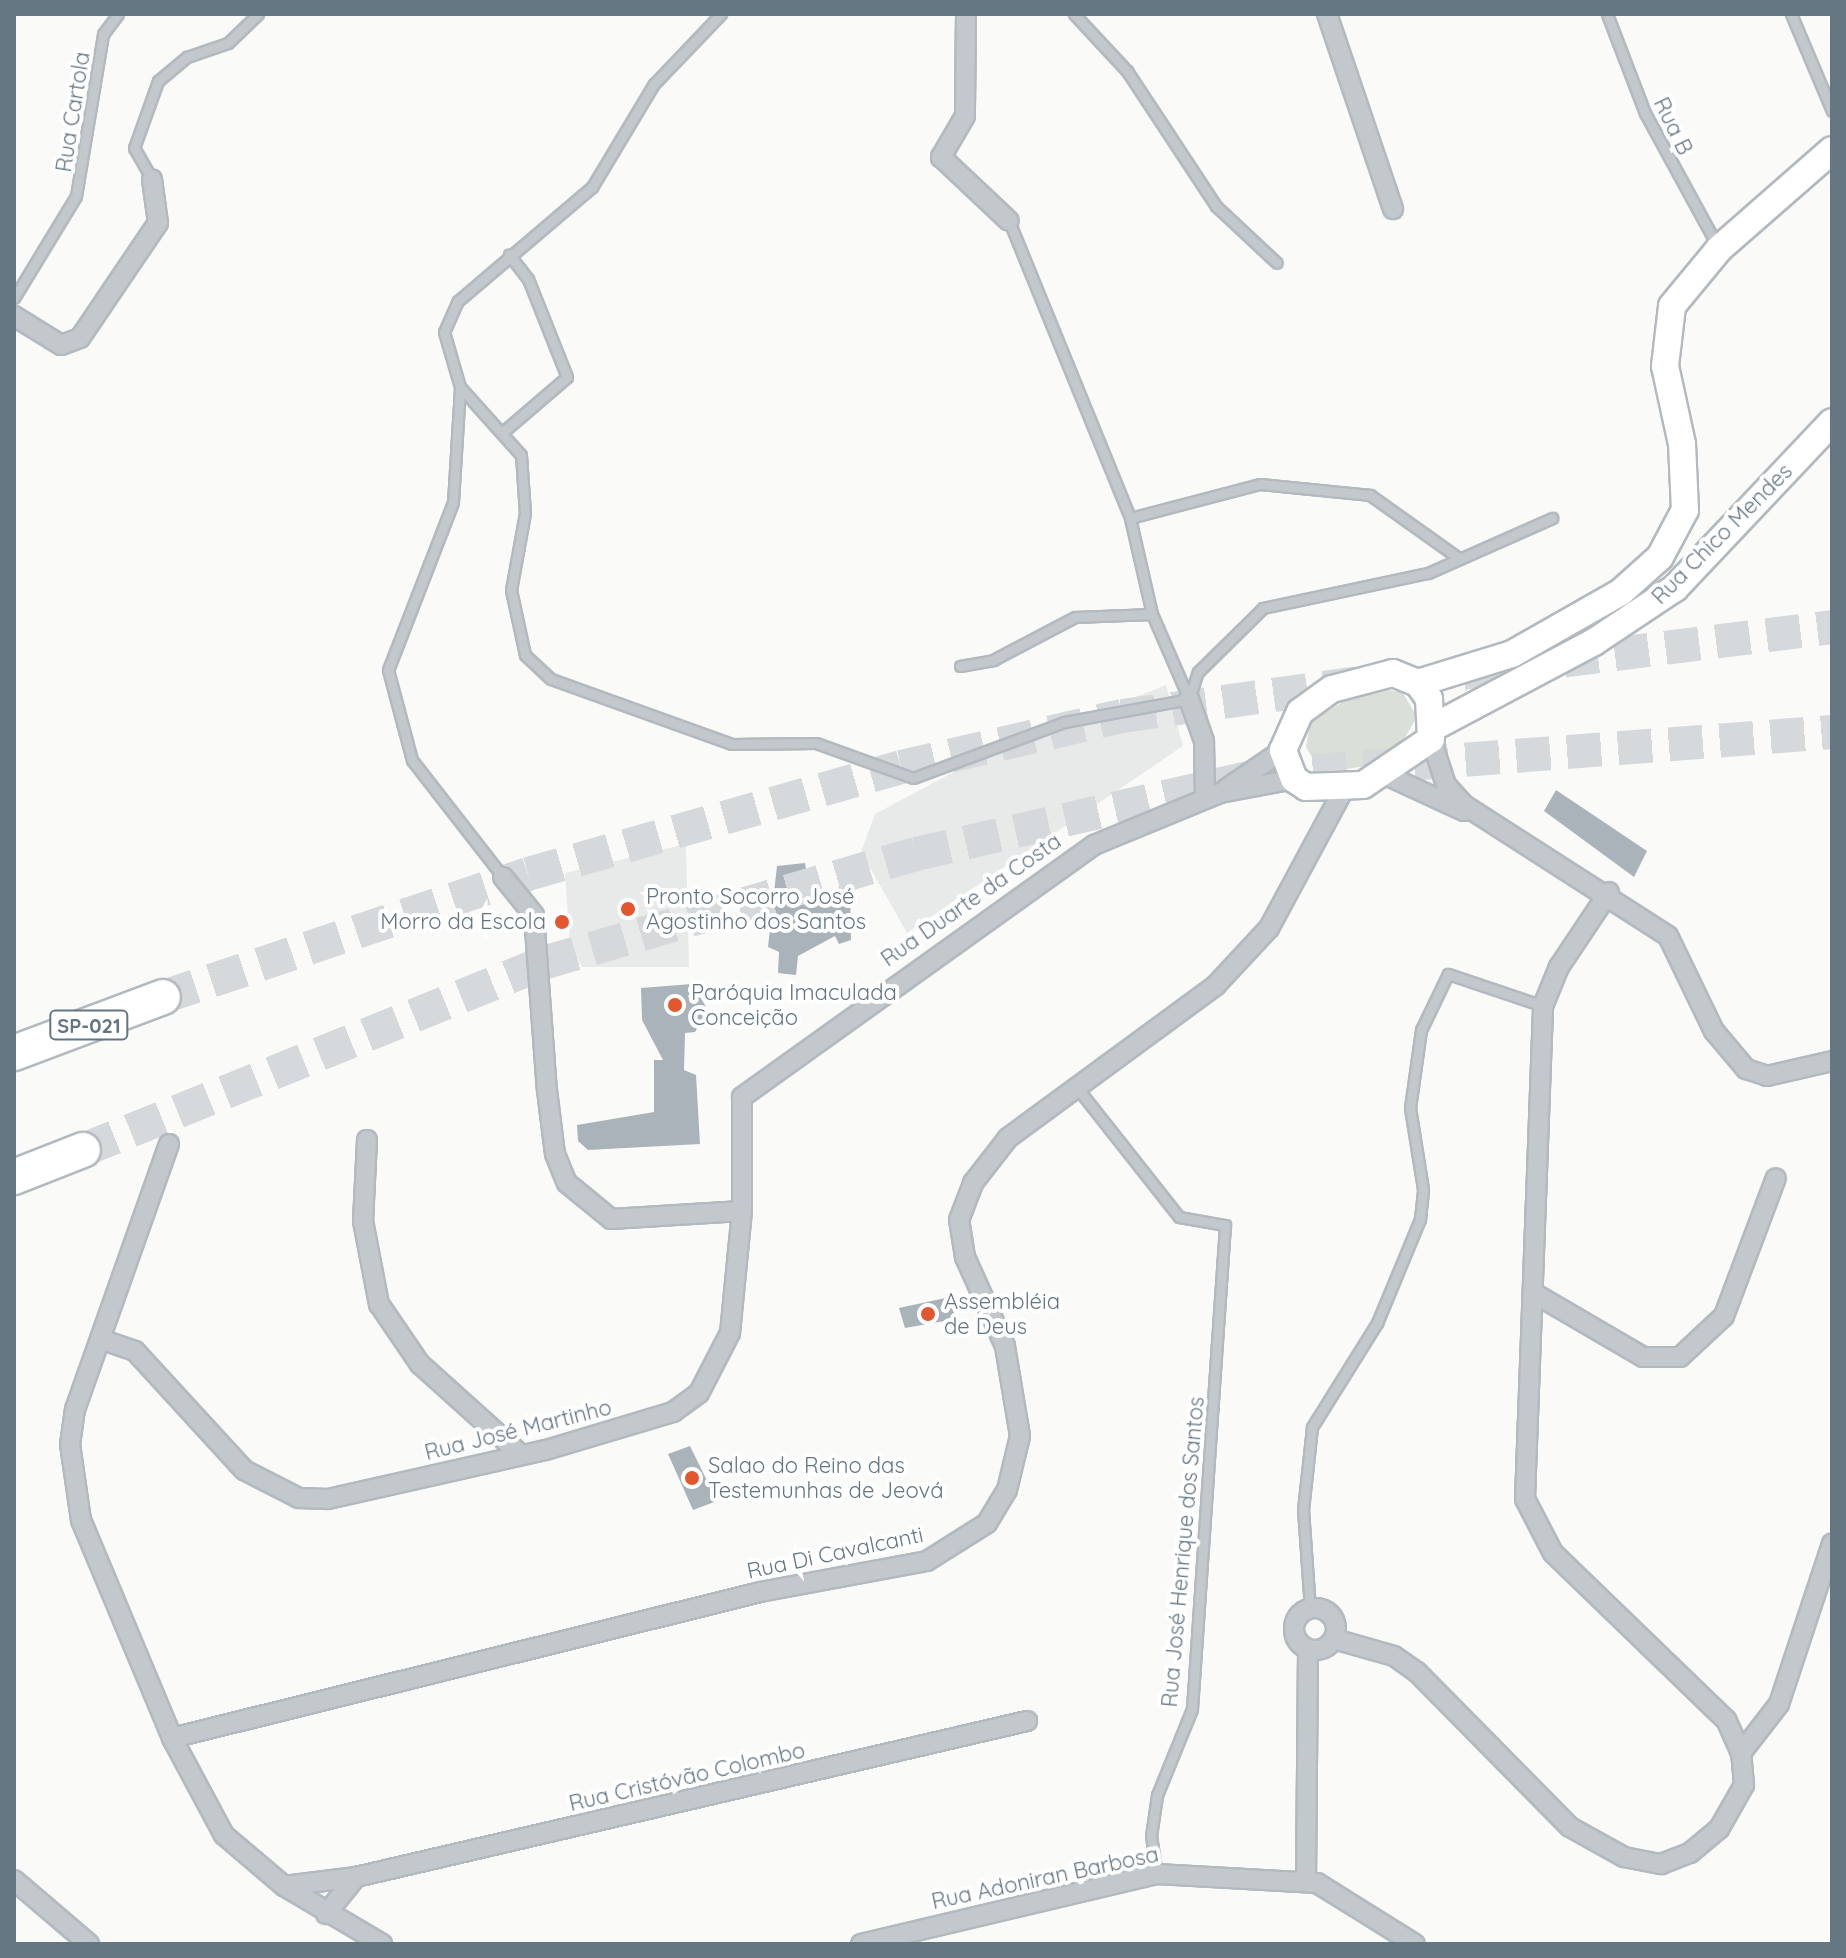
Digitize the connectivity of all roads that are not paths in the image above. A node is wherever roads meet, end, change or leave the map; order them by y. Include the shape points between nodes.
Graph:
1 (118, 14) edge
2 (258, 14) edge
3 (721, 14) edge
4 (966, 14) edge
5 (1074, 14) edge
6 (1327, 14) edge
7 (1607, 14) edge
8 (1791, 14) edge
9 (1832, 111) edge
10 (1832, 150) edge
11 (152, 179) joint
12 (1393, 209) dead end
13 (1009, 221) joint
14 (1719, 249) junction
15 (509, 255) junction
16 (1277, 263) dead end
17 (14, 298) edge
18 (14, 316) edge
19 (460, 387) junction
20 (1832, 422) edge
21 (504, 431) junction
22 (1130, 518) junction
23 (1552, 518) dead end
24 (1460, 559) junction
25 (1152, 614) junction
26 (960, 666) dead end
27 (1418, 683) junction
28 (1189, 699) junction
29 (1433, 733) junction
30 (1283, 750) junction
31 (1386, 775) junction
32 (1294, 779) junction
33 (1344, 789) junction
34 (1213, 796) junction
35 (1485, 820) junction
36 (503, 877) joint
37 (1609, 892) junction
38 (163, 997) tunnel mouth
39 (1543, 1006) junction
40 (14, 1053) edge
41 (1832, 1061) edge
42 (1078, 1089) junction
43 (742, 1097) joint
44 (367, 1140) dead end
45 (169, 1144) dead end
46 (83, 1150) tunnel mouth
47 (14, 1177) edge
48 (1776, 1178) dead end
49 (742, 1211) junction
50 (1537, 1295) junction
51 (100, 1339) junction
52 (521, 1455) junction
53 (1832, 1544) edge
54 (1310, 1609) junction
55 (1334, 1639) junction
56 (1308, 1650) junction
57 (1027, 1721) dead end
58 (172, 1738) junction
59 (1741, 1753) junction
60 (1157, 1874) junction
61 (356, 1877) junction
62 (14, 1880) edge
63 (1306, 1881) junction
64 (284, 1886) junction
65 (326, 1914) junction
66 (89, 1944) edge
67 (382, 1944) edge
68 (861, 1944) edge
69 (1415, 1944) edge

1 - 17 lane, Rua Cartola via 103,34 76,196
2 - 11 lane via 228,43 187,57 158,81 134,148
3 - 15 lane via 654,84 592,187
4 - 13 street via 965,116 941,157
5 - 16 lane via 1127,71 1216,206
6 - 12 street
7 - 14 lane, Rua B via 1645,113
8 - 9 lane
10 - 14 street, Rua Chico Mendes
11 - 18 street via 158,223 80,338 61,345
13 - 22 lane
14 - 27 street, Rua Chico Mendes via 1672,306 1665,332 1685,510 1660,557 1621,592 1512,654
15 - 19 lane via 449,314 444,332
15 - 21 lane via 528,279 567,377
19 - 21 lane
19 - 36 lane via 453,502 388,670 412,760
20 - 29 street, Rua Chico Mendes via 1675,588 1594,642
21 - 28 lane via 521,455 525,513 511,590 525,655 551,679 676,728 732,744 837,747 913,778 1064,722
22 - 24 lane via 1260,484 1370,495
22 - 25 lane
23 - 24 lane
24 - 28 lane via 1428,573 1263,608 1198,672
25 - 26 lane via 1075,617 993,660
25 - 28 lane
27 - 29 street
27 - 30 street via 1393,673 1332,689 1300,712
28 - 34 street via 1204,741
29 - 31 street
29 - 35 street via 1446,785
30 - 32 street
30 - 34 street, Rua Duarte da Costa
31 - 33 street
31 - 35 street
32 - 33 street via 1306,787
32 - 34 street, Rua Duarte da Costa
33 - 42 street, Rua Di Cavalcanti via 1269,928 1216,985
34 - 43 street, Rua Duarte da Costa via 1094,845 1040,877
35 - 37 street
36 - 49 street via 534,915 547,1090 555,1154 567,1183 611,1219
37 - 39 street via 1559,967
37 - 41 street via 1668,936 1714,1031 1746,1069 1767,1076
38 - 40 highway, SP-021
39 - 50 street
39 - 54 lane via 1448,974 1421,1030 1410,1108 1423,1189 1420,1219 1377,1323 1312,1427 1303,1510
42 - 58 street, Rua Di Cavalcanti via 1008,1138 973,1183 959,1220 974,1287 1005,1346 1020,1436 1007,1490 987,1523 961,1543 927,1561 760,1592
42 - 60 lane, Rua José Henrique dos Santos via 1179,1217 1225,1225 1192,1709 1157,1795 1151,1836
43 - 49 street, Rua José Martinho
44 - 52 street via 363,1221 379,1304 420,1364
45 - 51 street
46 - 47 highway
48 - 50 street via 1724,1316 1680,1357 1643,1357
49 - 52 street, Rua José Martinho via 730,1333 699,1393 648,1422
50 - 59 street via 1522,1470 1534,1527 1703,1690
51 - 52 street, Rua José Martinho via 135,1351 244,1470 299,1498 328,1499
51 - 58 street via 75,1409 72,1476 92,1556
53 - 59 street via 1779,1704
54 - 55 street via 1333,1618
54 - 56 street via 1293,1631
55 - 56 street
55 - 59 street via 1394,1656 1417,1672 1570,1827 1624,1857 1661,1864 1690,1853 1719,1829 1744,1785
56 - 63 street
57 - 61 street, Rua Cristóvão Colombo
58 - 64 street via 224,1835
60 - 63 street, Rua Adoniran Barbosa
60 - 68 street, Rua Adoniran Barbosa
61 - 64 street, Rua Cristóvão Colombo
61 - 65 street
62 - 66 street
63 - 69 street, Rua Adoniran Barbosa via 1365,1907
64 - 65 street
65 - 67 street

